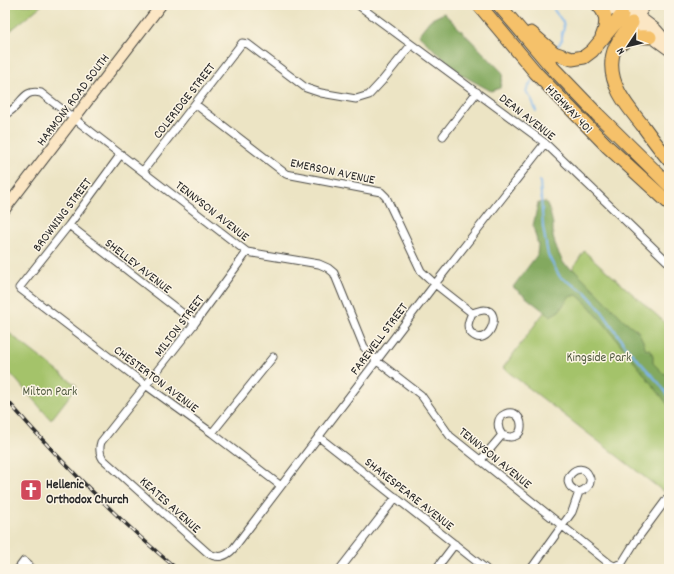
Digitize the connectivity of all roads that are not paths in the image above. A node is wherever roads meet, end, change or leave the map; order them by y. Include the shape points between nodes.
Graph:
1 (161, 5) edge
2 (358, 5) edge
3 (479, 5) edge
4 (499, 5) edge
5 (598, 5) edge
6 (605, 5) edge
7 (646, 5) edge
8 (629, 12) edge
9 (650, 37) junction
10 (600, 42) junction
11 (669, 44) edge
12 (411, 45) junction
13 (614, 49) junction
14 (669, 50) edge
15 (477, 92) junction
16 (194, 104) junction
17 (5, 115) edge
18 (74, 118) junction
19 (443, 136) dead end
20 (545, 143) junction
21 (121, 154) junction
22 (669, 160) edge
23 (143, 171) junction
24 (669, 185) edge
25 (669, 203) edge
26 (5, 208) edge
27 (69, 225) junction
28 (247, 252) junction
29 (669, 263) edge
30 (436, 284) junction
31 (19, 288) joint
32 (472, 314) dead end
33 (195, 323) junction
34 (273, 356) dead end
35 (377, 361) junction
36 (146, 386) junction
37 (212, 433) junction
38 (502, 435) dead end
39 (319, 437) junction
40 (99, 450) joint
41 (480, 461) junction
42 (281, 486) junction
43 (579, 492) dead end
44 (669, 496) edge
45 (396, 497) junction
46 (562, 526) junction
47 (455, 544) junction
48 (234, 549) joint
49 (18, 569) edge
50 (33, 569) edge
51 (340, 569) edge
52 (436, 569) edge
53 (486, 569) edge
54 (531, 569) edge

1 - 18 main road, HARMONY ROAD SOUTH
2 - 12 street, DEAN AVENUE
3 - 25 highway, HIGHWAY 401 via 536,73 608,147
4 - 10 highway via 554,53 572,59 584,56
4 - 24 highway, HIGHWAY 401 via 549,64
5 - 10 highway via 606,21 606,29
6 - 8 main road
7 - 8 main road
8 - 9 main road
8 - 10 highway
8 - 11 main road via 656,30
8 - 13 highway via 623,34
9 - 13 highway via 631,38
9 - 14 main road
12 - 15 street, DEAN AVENUE
12 - 16 street, COLERIDGE STREET via 369,95 356,99 306,88 248,44 242,43
13 - 22 highway via 611,72 620,95
15 - 19 street
15 - 20 street, DEAN AVENUE
16 - 23 street, COLERIDGE STREET
16 - 30 street, EMERSON AVENUE via 286,174 381,192 386,197 421,271
17 - 18 street, TENNYSON AVENUE via 17,106 24,96 33,91 41,93
18 - 21 street, TENNYSON AVENUE
18 - 26 main road, HARMONY ROAD SOUTH
20 - 29 street, DEAN AVENUE
20 - 30 street, FAREWELL STREET
21 - 23 street, TENNYSON AVENUE
21 - 27 street, BROWNING STREET
23 - 28 street, TENNYSON AVENUE
27 - 31 street, BROWNING STREET
27 - 33 street, SHELLEY AVENUE
28 - 33 street, MILTON STREET
28 - 35 street, TENNYSON AVENUE via 319,264 328,268 334,274 364,347
30 - 32 street
30 - 35 street, FAREWELL STREET
31 - 36 street, CHESTERTON AVENUE
33 - 36 street, MILTON STREET
34 - 37 street
35 - 39 street, FAREWELL STREET
35 - 41 street, TENNYSON AVENUE via 421,395 450,436
36 - 37 street, CHESTERTON AVENUE
36 - 40 street, MILTON STREET via 101,442
37 - 42 street, CHESTERTON AVENUE
38 - 41 street
39 - 42 street, FAREWELL STREET
39 - 45 street, SHAKESPEARE AVENUE
40 - 48 street, KEATES AVENUE via 103,458 208,553 218,557 229,554
41 - 46 street, TENNYSON AVENUE
42 - 48 street, FAREWELL STREET
43 - 46 street via 572,512
44 - 46 street, TENNYSON AVENUE via 622,563 617,566 610,564
45 - 47 street, SHAKESPEARE AVENUE
45 - 51 street
46 - 54 street
47 - 52 street
47 - 53 street, SHAKESPEARE AVENUE
49 - 50 street via 24,562

